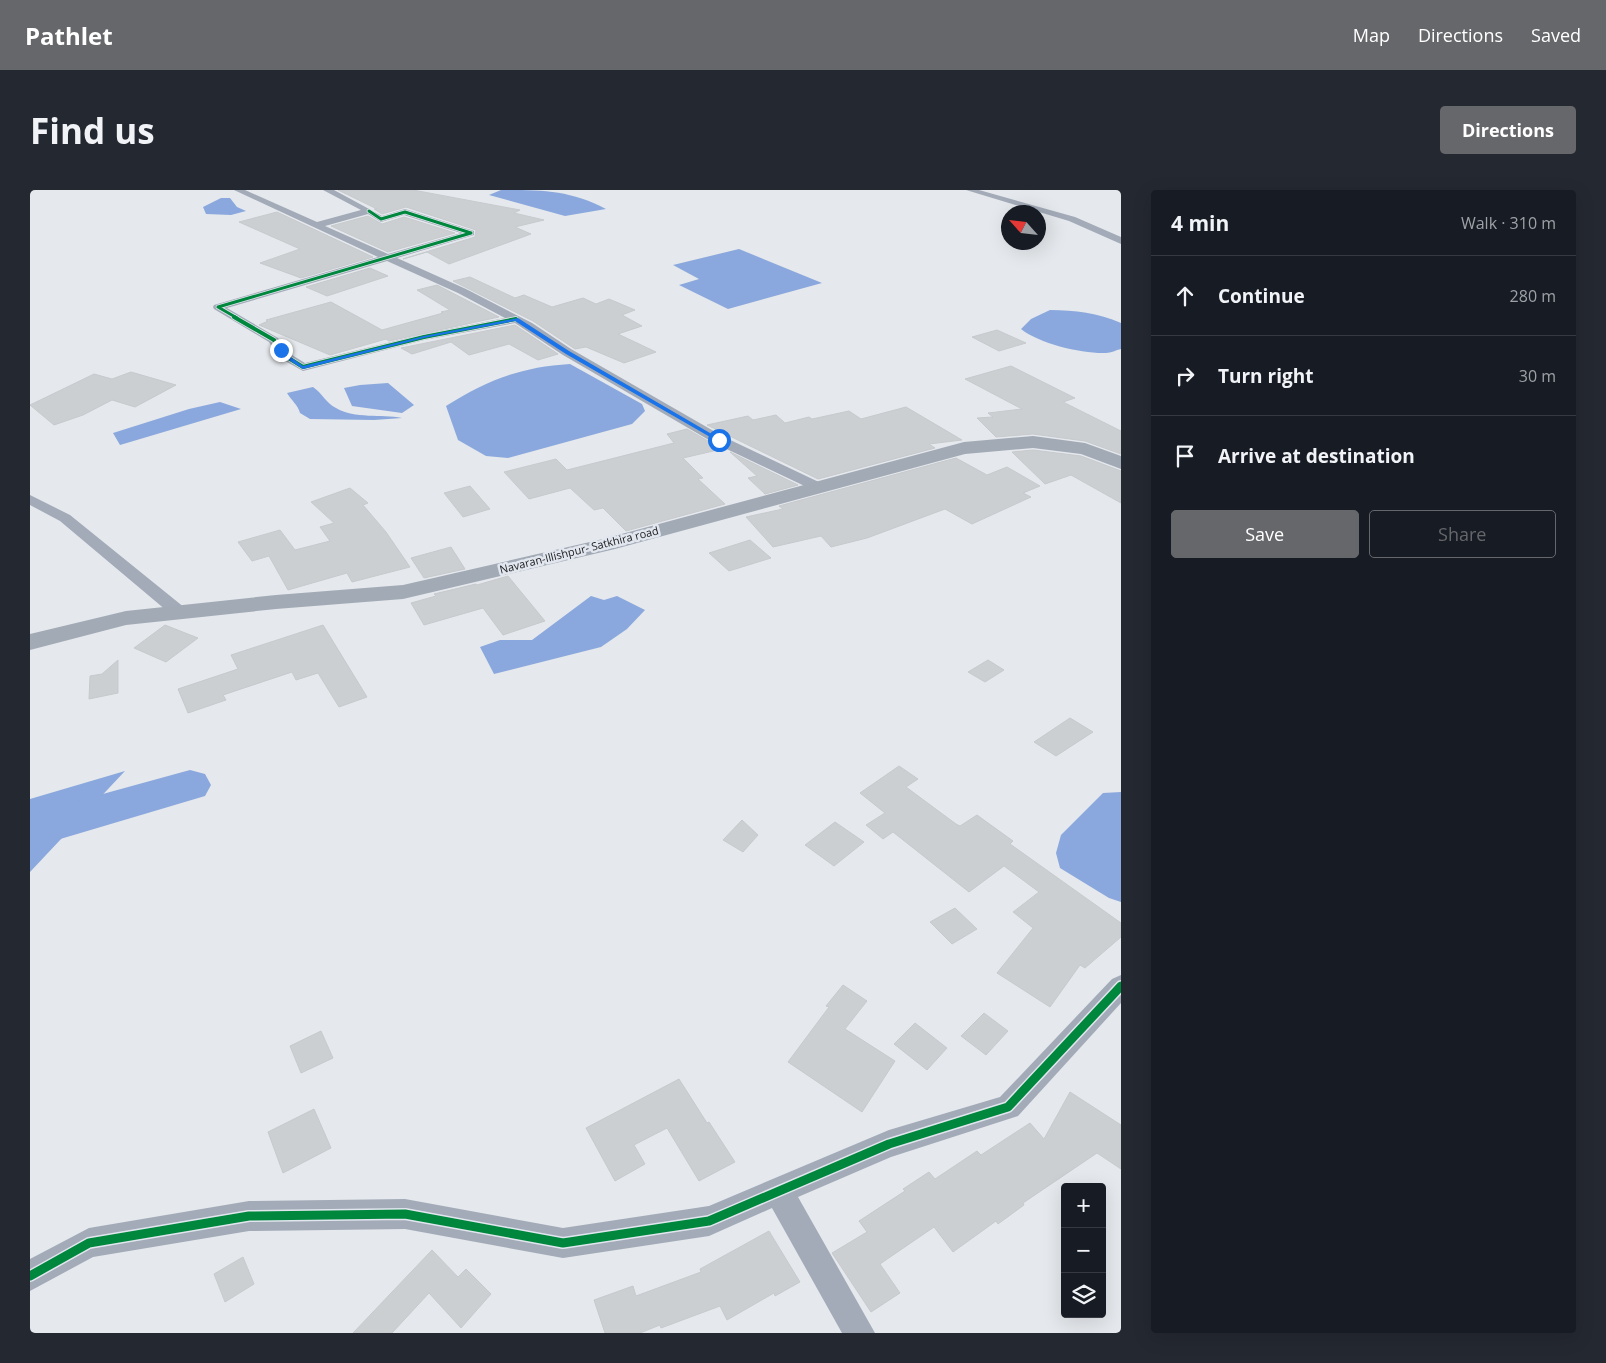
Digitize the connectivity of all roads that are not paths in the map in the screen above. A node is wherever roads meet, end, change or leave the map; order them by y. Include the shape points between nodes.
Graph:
1 (238, 190) edge
2 (327, 190) edge
3 (970, 190) edge
4 (369, 211) junction
5 (316, 225) junction
6 (1121, 241) edge
7 (388, 257) junction
8 (516, 319) junction
9 (1121, 463) edge
10 (818, 488) junction
11 (30, 499) edge
12 (178, 612) junction
13 (30, 642) edge
14 (1121, 986) edge
15 (779, 1192) junction
16 (30, 1276) edge
17 (859, 1333) edge

1 - 5 street
2 - 4 street
3 - 6 street via 1072,219
4 - 5 street
4 - 7 street via 381,219 406,212 471,233
5 - 7 street
7 - 8 street
7 - 8 street via 218,307 274,340 282,354 303,367 424,337
8 - 10 street via 719,440
9 - 10 highway, Navaran-Illishpur- Satkhira road via 1085,449 1017,443 964,448
10 - 12 highway, Navaran-Illishpur- Satkhira road via 607,544 403,592
11 - 12 street via 65,518
12 - 13 highway, Navaran-Illishpur- Satkhira road via 126,618
14 - 15 street via 1008,1106 889,1144
15 - 16 street via 709,1221 563,1243 405,1214 249,1216 88,1243
15 - 17 street

